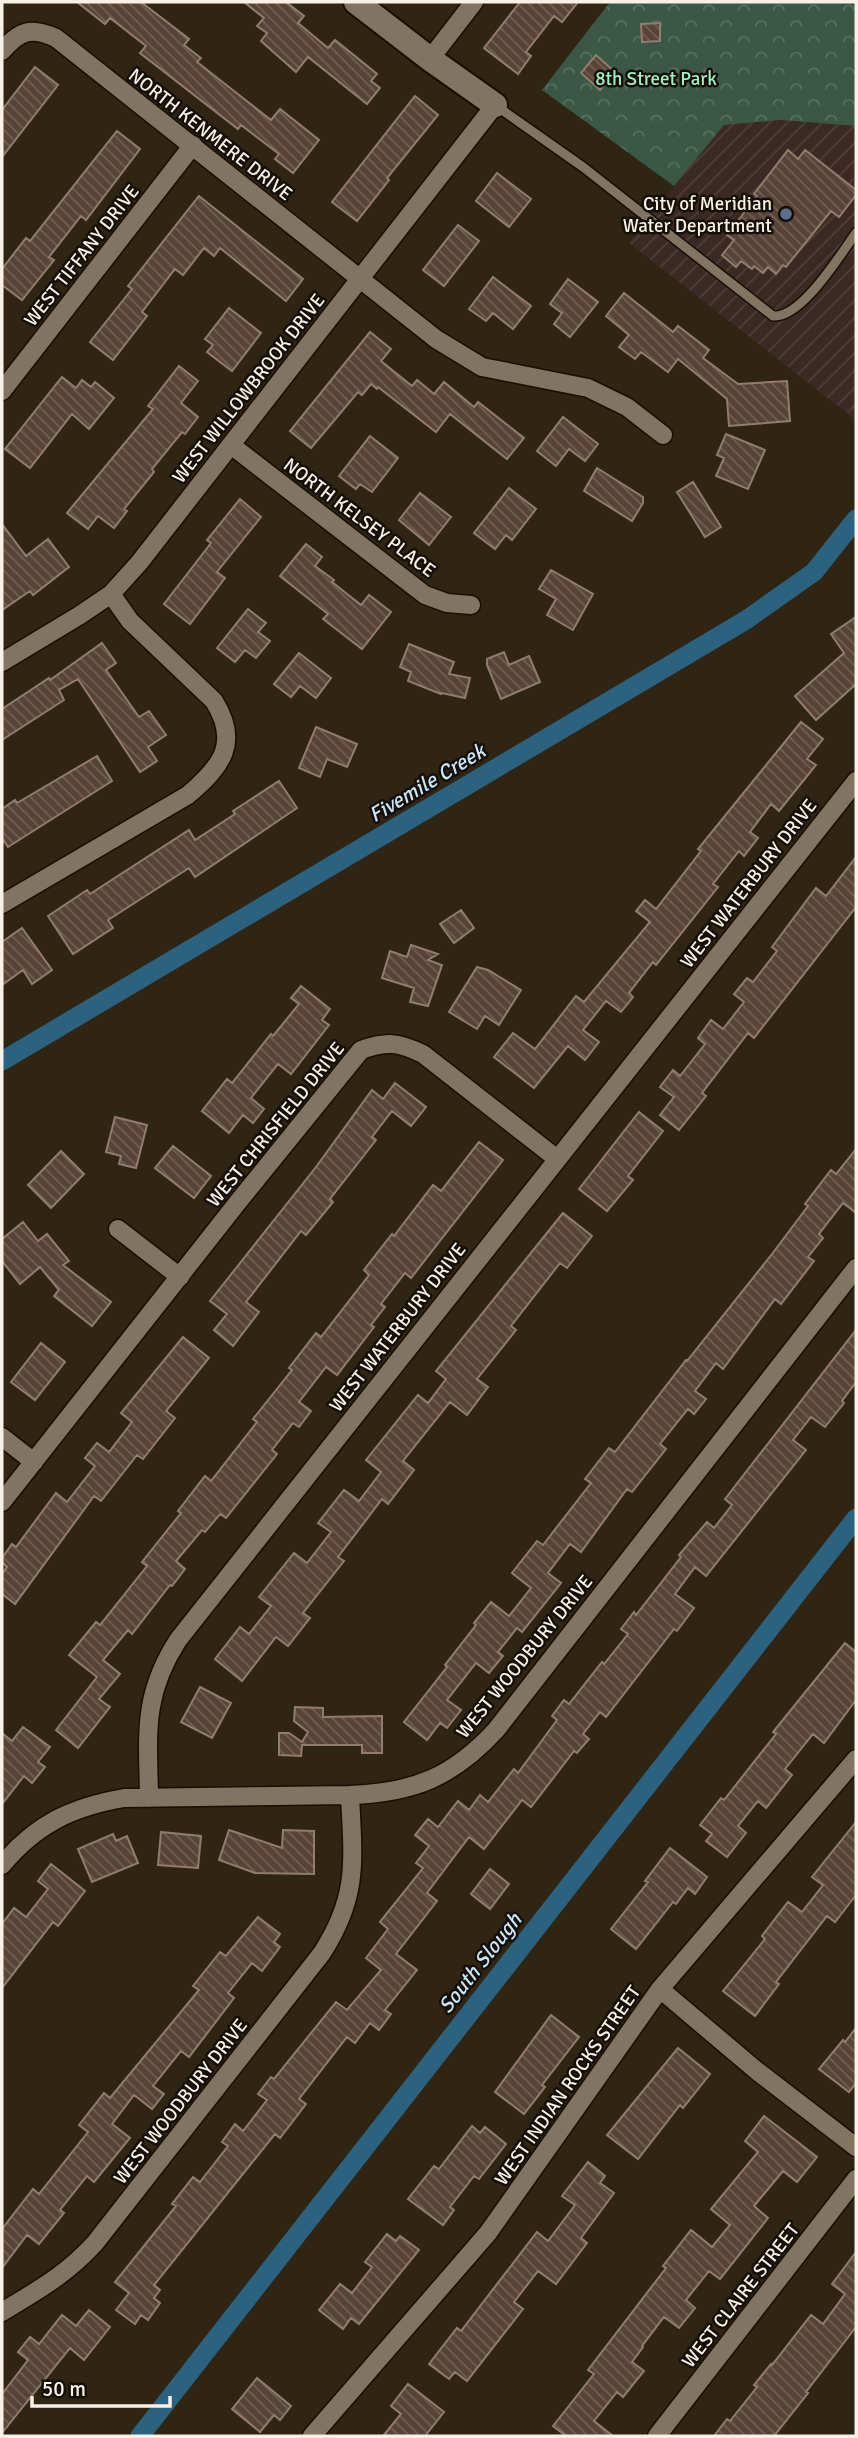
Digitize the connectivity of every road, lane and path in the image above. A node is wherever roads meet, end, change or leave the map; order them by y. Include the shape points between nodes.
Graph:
1 (356, 2) edge
2 (474, 2) edge
3 (2, 51) edge
4 (430, 59) junction
5 (495, 105) junction
6 (192, 145) junction
7 (856, 233) edge
8 (360, 279) junction
9 (2, 391) edge
10 (663, 435) dead end
11 (231, 445) junction
12 (111, 594) junction
13 (471, 605) dead end
14 (2, 662) edge
15 (856, 780) edge
16 (2, 904) edge
17 (556, 1158) junction
18 (118, 1229) dead end
19 (856, 1268) edge
20 (180, 1277) junction
21 (2, 1437) edge
22 (34, 1462) junction
23 (2, 1503) edge
24 (856, 1759) edge
25 (350, 1795) junction
26 (149, 1798) junction
27 (2, 1865) edge
28 (660, 1989) junction
29 (856, 2147) edge
30 (856, 2179) edge
31 (2, 2312) edge
32 (312, 2436) edge
33 (657, 2436) edge

1 - 4 street
2 - 4 street
3 - 6 street, NORTH KENMERE DRIVE via 31,30 56,38
4 - 5 street
5 - 7 lane via 583,167 773,316 782,317 804,302
5 - 8 street, WEST WILLOWBROOK DRIVE
6 - 8 street, NORTH KENMERE DRIVE
6 - 9 street, WEST TIFFANY DRIVE
8 - 10 street, NORTH KENMERE DRIVE via 436,339 482,367 588,388 627,407
8 - 11 street, WEST WILLOWBROOK DRIVE
11 - 12 street, WEST WILLOWBROOK DRIVE
11 - 13 street, NORTH KELSEY PLACE via 425,595
12 - 14 street, WEST WILLOWBROOK DRIVE
12 - 16 street via 130,621 214,701 228,735 223,752 206,780 188,795
15 - 17 street, WEST WATERBURY DRIVE
17 - 20 street, WEST CHRISFIELD DRIVE via 423,1054 403,1045 382,1043 362,1051
17 - 26 street, WEST WATERBURY DRIVE via 164,1662 149,1707
18 - 20 street
19 - 25 street, WEST WOODBURY DRIVE via 477,1751 430,1781 403,1790
20 - 22 street, WEST CHRISFIELD DRIVE
21 - 22 street
22 - 23 street, WEST CHRISFIELD DRIVE
24 - 28 street, WEST INDIAN ROCKS STREET
25 - 26 street
25 - 31 street, WEST WOODBURY DRIVE via 352,1882 336,1931 95,2243 74,2266
26 - 27 street via 70,1811 22,1843
28 - 29 street
28 - 32 street, WEST INDIAN ROCKS STREET via 488,2233
30 - 33 street, WEST CLAIRE STREET

